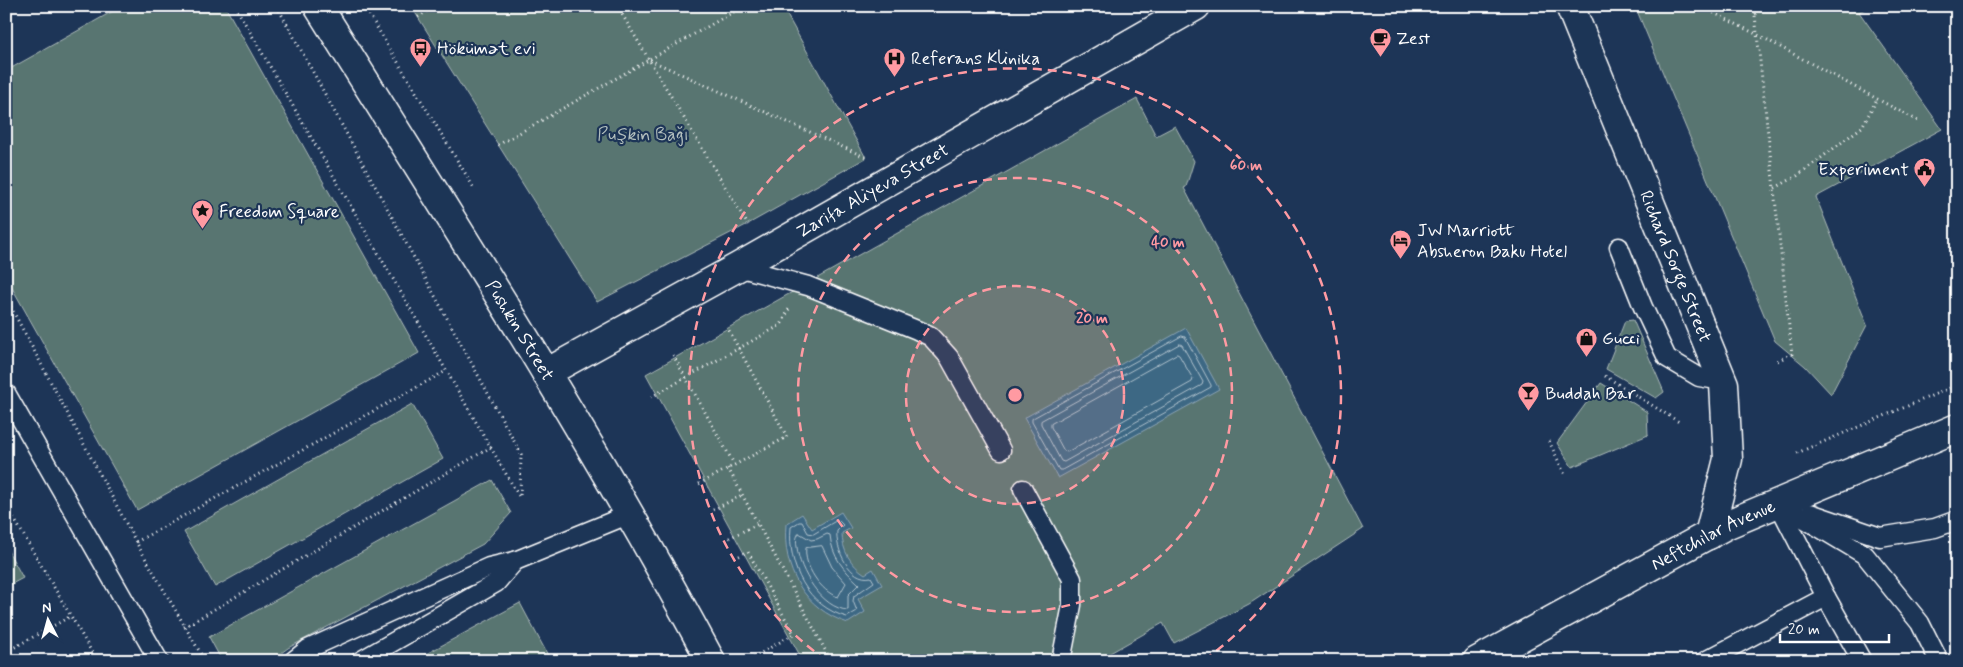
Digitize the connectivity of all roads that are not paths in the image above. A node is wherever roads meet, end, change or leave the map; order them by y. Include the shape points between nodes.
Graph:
1 (318, 6) edge
2 (1570, 6) edge
3 (1183, 10) edge
4 (1619, 247) dead end
5 (738, 267) junction
6 (546, 373) junction
7 (1723, 381) junction
8 (6, 393) edge
9 (1957, 428) edge
10 (1001, 450) dead end
11 (1023, 489) dead end
12 (1778, 502) junction
13 (630, 514) junction
14 (1957, 520) edge
15 (1709, 535) junction
16 (515, 561) junction
17 (1826, 597) junction
18 (159, 661) edge
19 (293, 661) edge
20 (360, 661) edge
21 (711, 661) edge
22 (1061, 661) edge
23 (1477, 661) edge
24 (1705, 661) edge
25 (1862, 661) edge
26 (1938, 661) edge

1 - 6 main road, Pushkin Street
2 - 7 main road, Richard Sorge Street
3 - 5 main road, Zarifa Aliyeva Street
4 - 7 lane via 1642,307 1668,358 1699,377
5 - 6 main road, Zarifa Aliyeva Street
5 - 10 lane via 808,286 931,337 949,357
6 - 13 main road, Pushkin Street
7 - 15 main road, Richard Sorge Street via 1728,459
8 - 18 lane
9 - 12 main road, Neftchilar Avenue
11 - 22 lane via 1072,579 1072,605
12 - 14 lane via 1880,537 1936,528
12 - 15 main road, Neftchilar Avenue
12 - 17 lane
12 - 26 lane via 1865,555 1920,623
13 - 16 lane
13 - 21 main road, Pushkin Street
15 - 23 main road, Neftchilar Avenue
16 - 19 lane via 489,567 308,649
16 - 20 lane via 496,583
17 - 24 lane
17 - 25 lane

